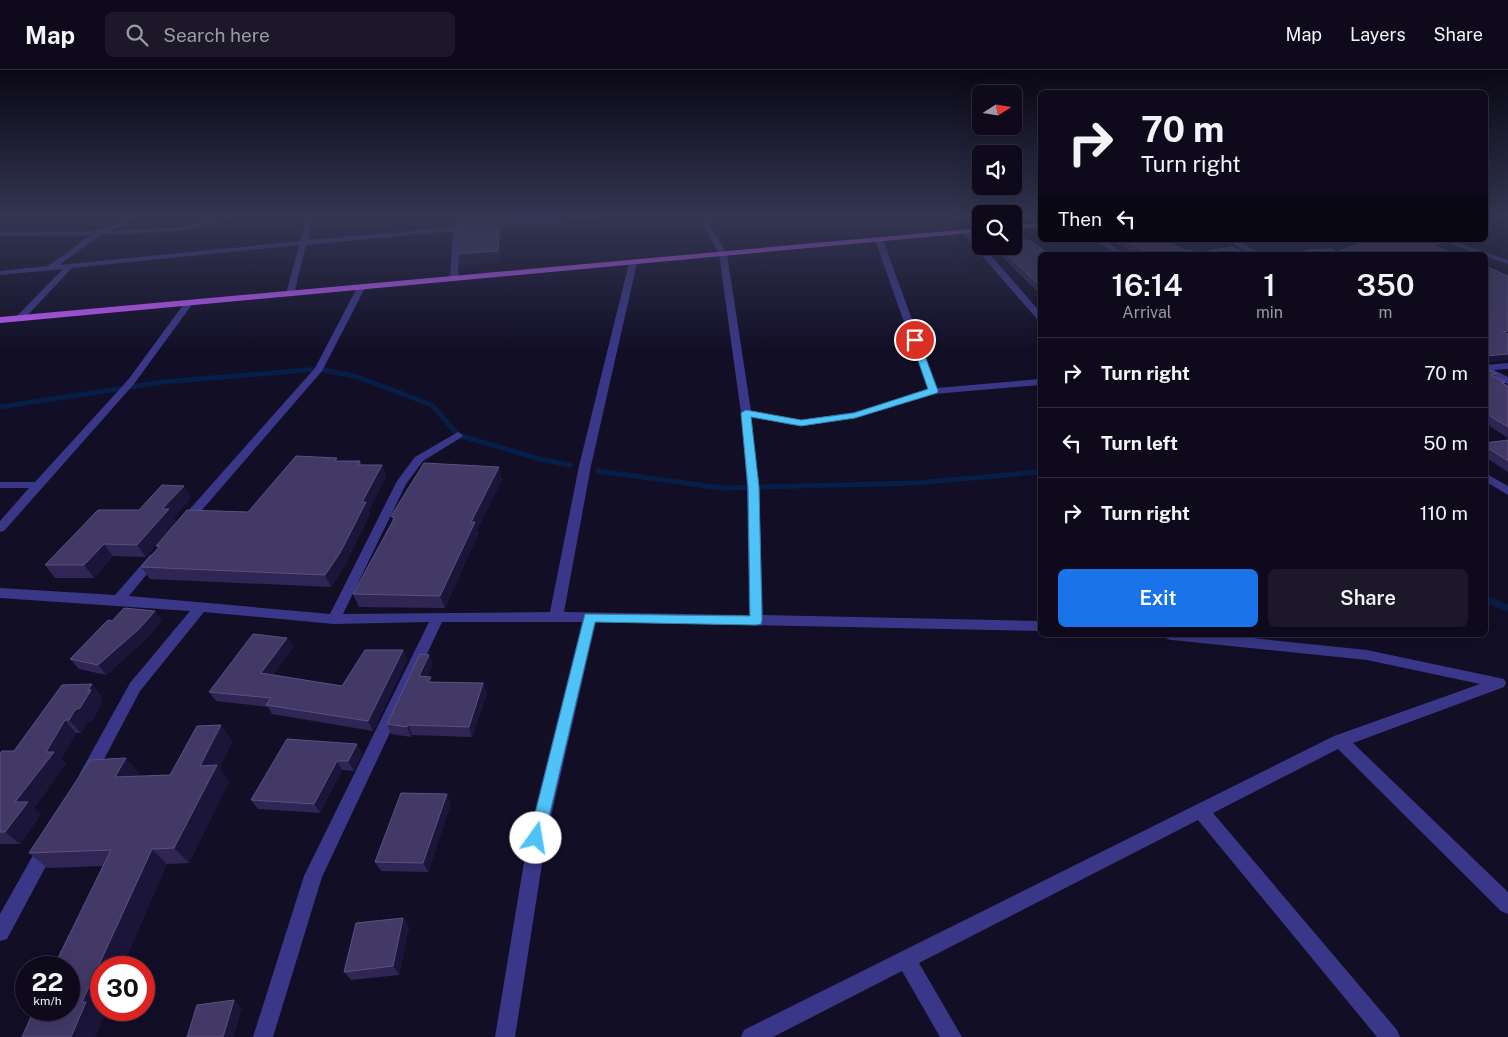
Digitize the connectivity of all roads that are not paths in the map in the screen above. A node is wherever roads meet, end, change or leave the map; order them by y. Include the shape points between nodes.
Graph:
1 (57, 262) edge
2 (108, 262) edge
3 (298, 262) edge
4 (455, 262) edge
5 (642, 262) edge
6 (724, 262) edge
7 (887, 262) edge
8 (992, 262) edge
9 (633, 263) junction
10 (70, 266) junction
11 (48, 268) junction
12 (0, 273) edge
13 (454, 279) junction
14 (361, 288) junction
15 (290, 294) junction
16 (189, 302) junction
17 (1038, 315) edge
18 (20, 318) junction
19 (0, 320) edge
20 (1508, 366) edge
21 (1488, 369) edge
22 (1488, 371) edge
23 (1508, 381) edge
24 (1038, 382) edge
25 (933, 391) junction
26 (746, 413) junction
27 (458, 435) dead end
28 (1488, 478) edge
29 (0, 484) edge
30 (40, 485) junction
31 (1508, 491) edge
32 (0, 528) edge
33 (176, 533) edge
34 (163, 548) edge
35 (0, 593) edge
36 (118, 600) junction
37 (200, 608) junction
38 (438, 616) junction
39 (556, 617) junction
40 (590, 617) junction
41 (334, 619) junction
42 (756, 620) junction
43 (1038, 626) edge
44 (1192, 637) edge
45 (1504, 682) edge
46 (1340, 741) junction
47 (79, 788) edge
48 (1201, 811) junction
49 (56, 830) edge
50 (1508, 905) edge
51 (0, 932) edge
52 (906, 959) junction
53 (263, 1037) edge
54 (505, 1037) edge
55 (751, 1037) edge
56 (952, 1037) edge
57 (1390, 1037) edge

1 - 11 street
2 - 10 street
3 - 15 street
4 - 13 street
5 - 9 main road
6 - 26 street
7 - 25 street
8 - 17 street
9 - 13 main road
9 - 39 street via 584,466
10 - 11 street
10 - 18 street
11 - 12 street
13 - 14 main road
14 - 15 main road
14 - 33 street via 319,370
15 - 16 main road
16 - 18 main road
16 - 30 street via 131,382
18 - 19 main road
20 - 21 street
22 - 23 street
24 - 25 street
25 - 26 street via 855,415 801,423
26 - 42 street via 753,487
27 - 41 street via 419,459 401,483
28 - 31 street
29 - 30 street
30 - 32 street
34 - 36 street
35 - 36 street
36 - 37 street
37 - 41 street
37 - 47 street via 135,687
38 - 39 street
38 - 41 street
38 - 53 street via 313,876
39 - 40 street
40 - 42 street
40 - 54 street via 536,838
42 - 43 street
44 - 45 street via 1368,655
45 - 46 street
46 - 48 street
46 - 50 street
48 - 52 street
48 - 57 street
49 - 51 street
52 - 55 street
52 - 56 street

